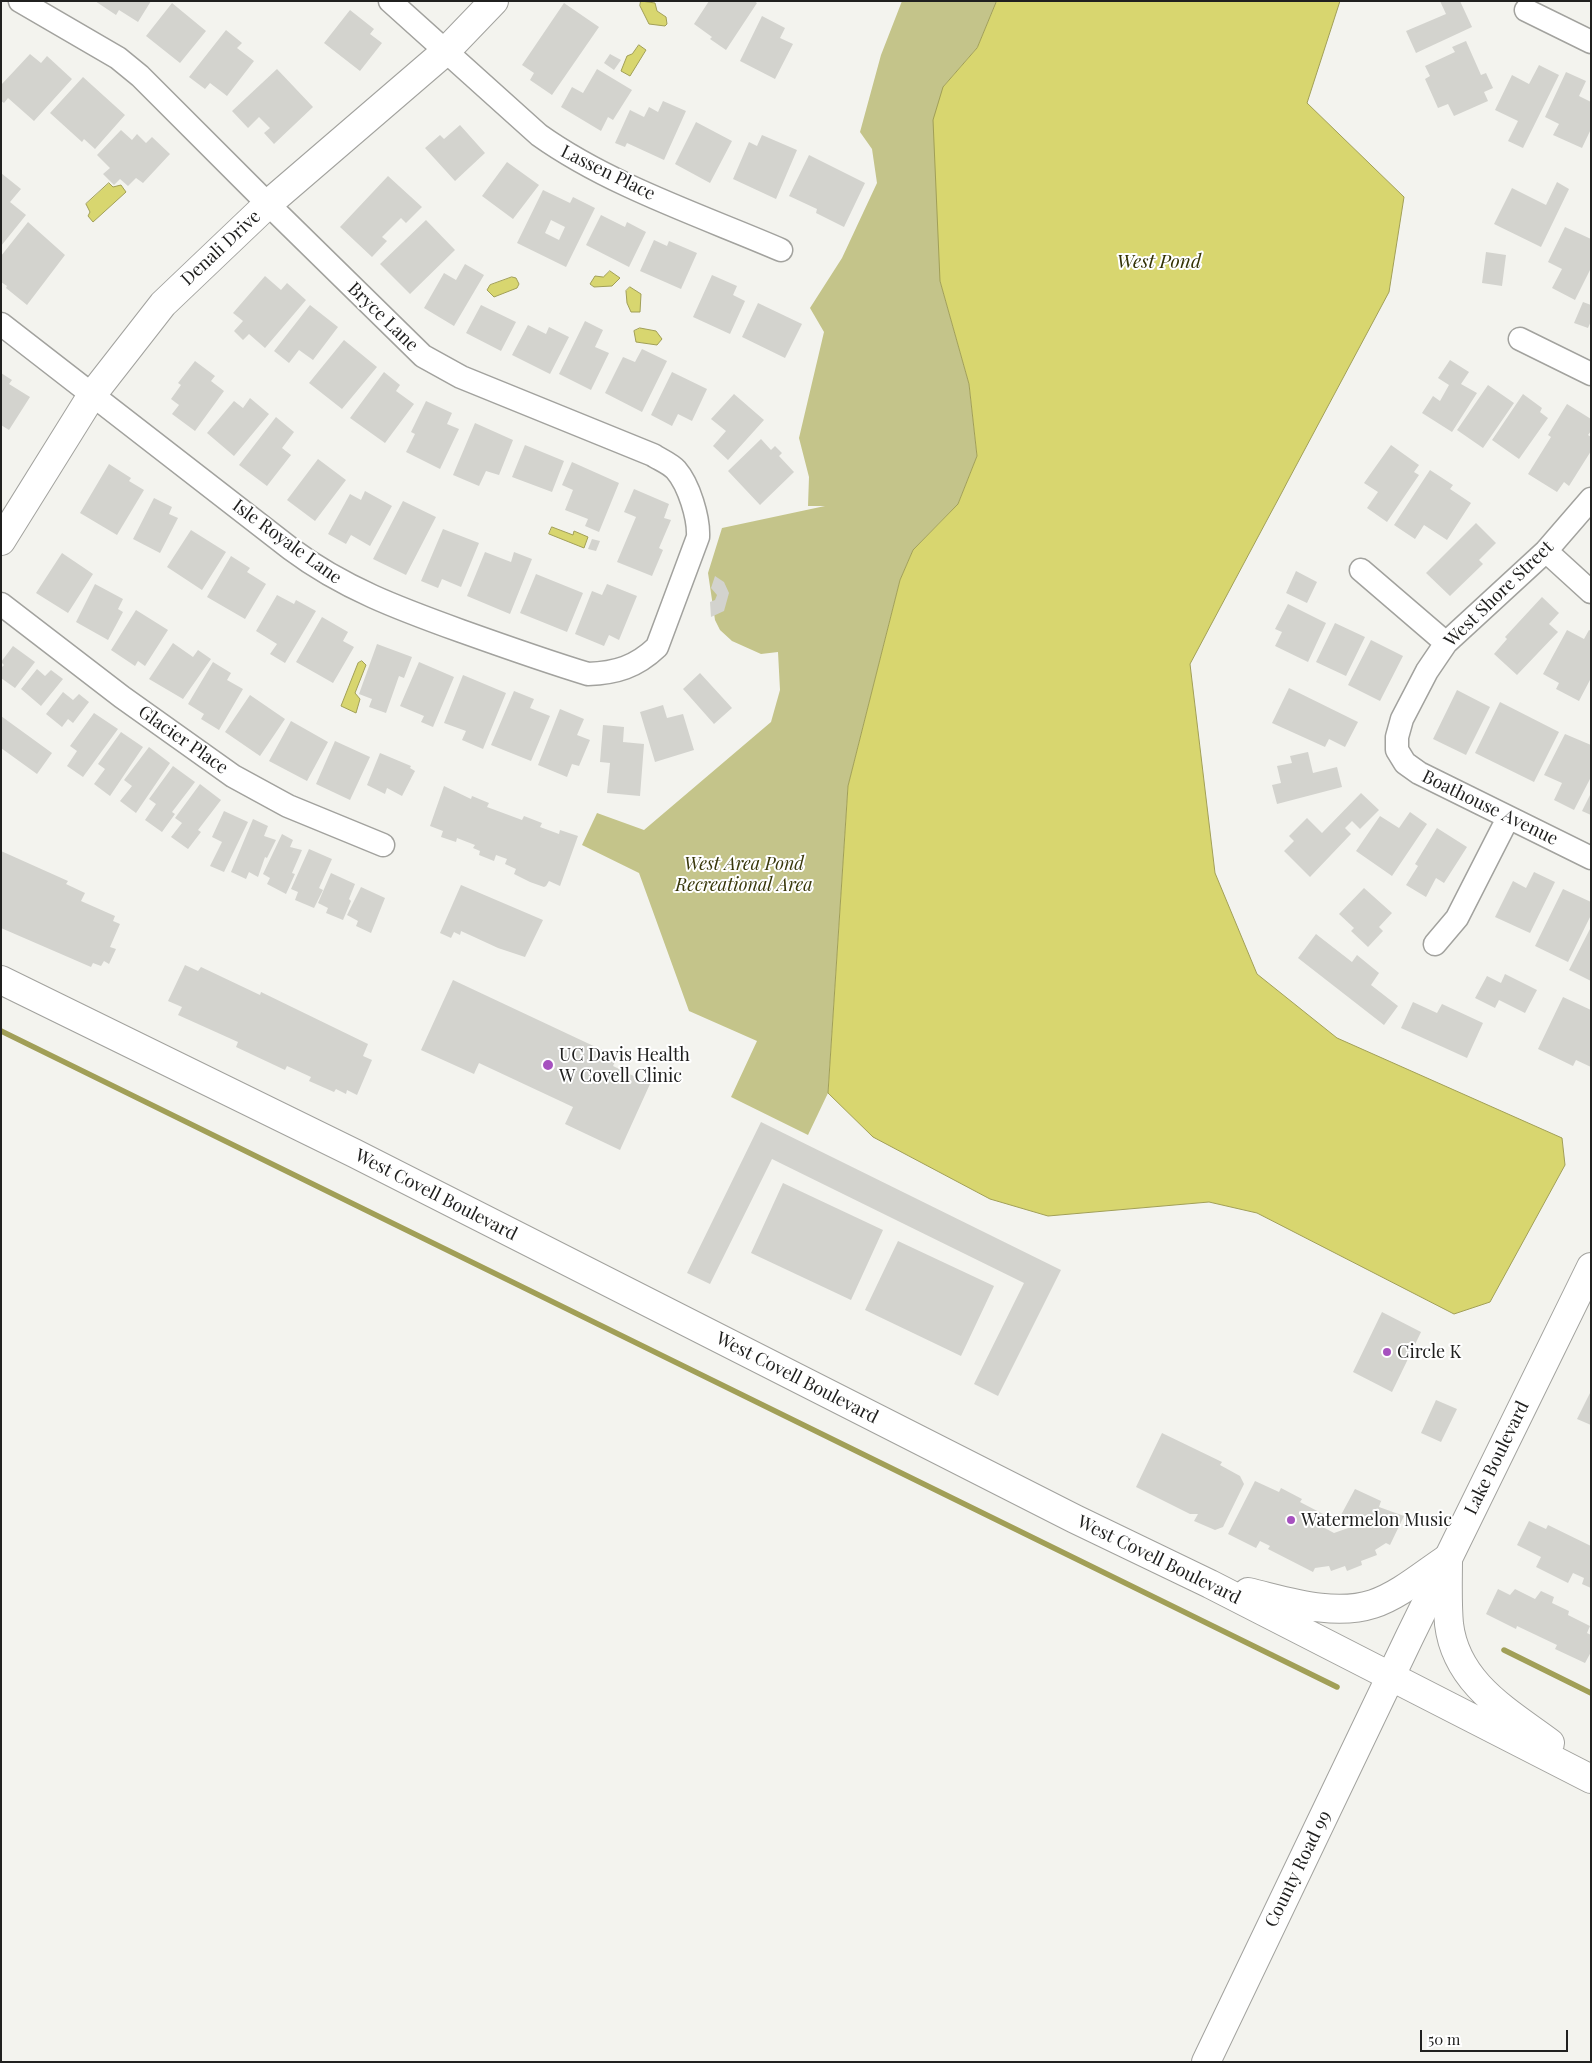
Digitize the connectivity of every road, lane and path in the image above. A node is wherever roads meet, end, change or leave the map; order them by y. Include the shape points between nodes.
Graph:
1 (20, 1) edge
2 (390, 1) edge
3 (494, 1) edge
4 (1526, 10) dead end
5 (1591, 42) edge
6 (446, 51) junction
7 (268, 204) junction
8 (781, 250) dead end
9 (1, 324) edge
10 (1520, 339) dead end
11 (1591, 374) edge
12 (92, 395) junction
13 (1591, 500) edge
14 (1, 541) edge
15 (1546, 551) junction
16 (1360, 570) dead end
17 (1591, 592) edge
18 (1, 604) edge
19 (672, 609) joint
20 (1446, 643) junction
21 (1397, 750) joint
22 (1508, 818) junction
23 (383, 845) dead end
24 (1591, 858) edge
25 (1435, 944) dead end
26 (1, 980) edge
27 (1591, 1267) edge
28 (1448, 1558) junction
29 (1210, 1584) junction
30 (1391, 1676) junction
31 (1591, 1773) edge
32 (1591, 1779) edge
33 (1206, 2062) edge

1 - 7 street, Bryce Lane via 118,58 140,76
2 - 6 street, Lassen Place
3 - 6 main road, Denali Drive
4 - 5 street
6 - 7 main road, Denali Drive
6 - 8 street, Lassen Place via 539,136 563,152 597,171
7 - 12 main road, Denali Drive via 162,304
7 - 19 street, Bryce Lane via 423,356 461,377 652,455 676,469 699,522 698,537
9 - 12 street, Isle Royale Lane
10 - 11 street
12 - 14 main road, Denali Drive
12 - 19 street, Isle Royale Lane via 316,568 387,604 588,674 608,674 644,660 657,647
13 - 15 street, West Shore Street
15 - 17 street
15 - 20 street, West Shore Street
16 - 20 street
18 - 23 street, Glacier Place via 122,697 233,776 288,806
20 - 21 street, West Shore Street via 1402,719
21 - 22 street, Boathouse Avenue via 1405,763 1419,773
22 - 24 street, Boathouse Avenue
22 - 25 street via 1457,918
26 - 29 main road, West Covell Boulevard via 354,1153 1075,1519
27 - 28 main road, Lake Boulevard
28 - 29 main road via 1389,1596 1374,1604 1358,1607 1305,1604
28 - 30 main road, Lake Boulevard
28 - 31 main road via 1449,1625 1465,1670 1487,1697
29 - 30 main road, West Covell Boulevard
30 - 32 main road, West Covell Boulevard
30 - 33 main road, County Road 99

